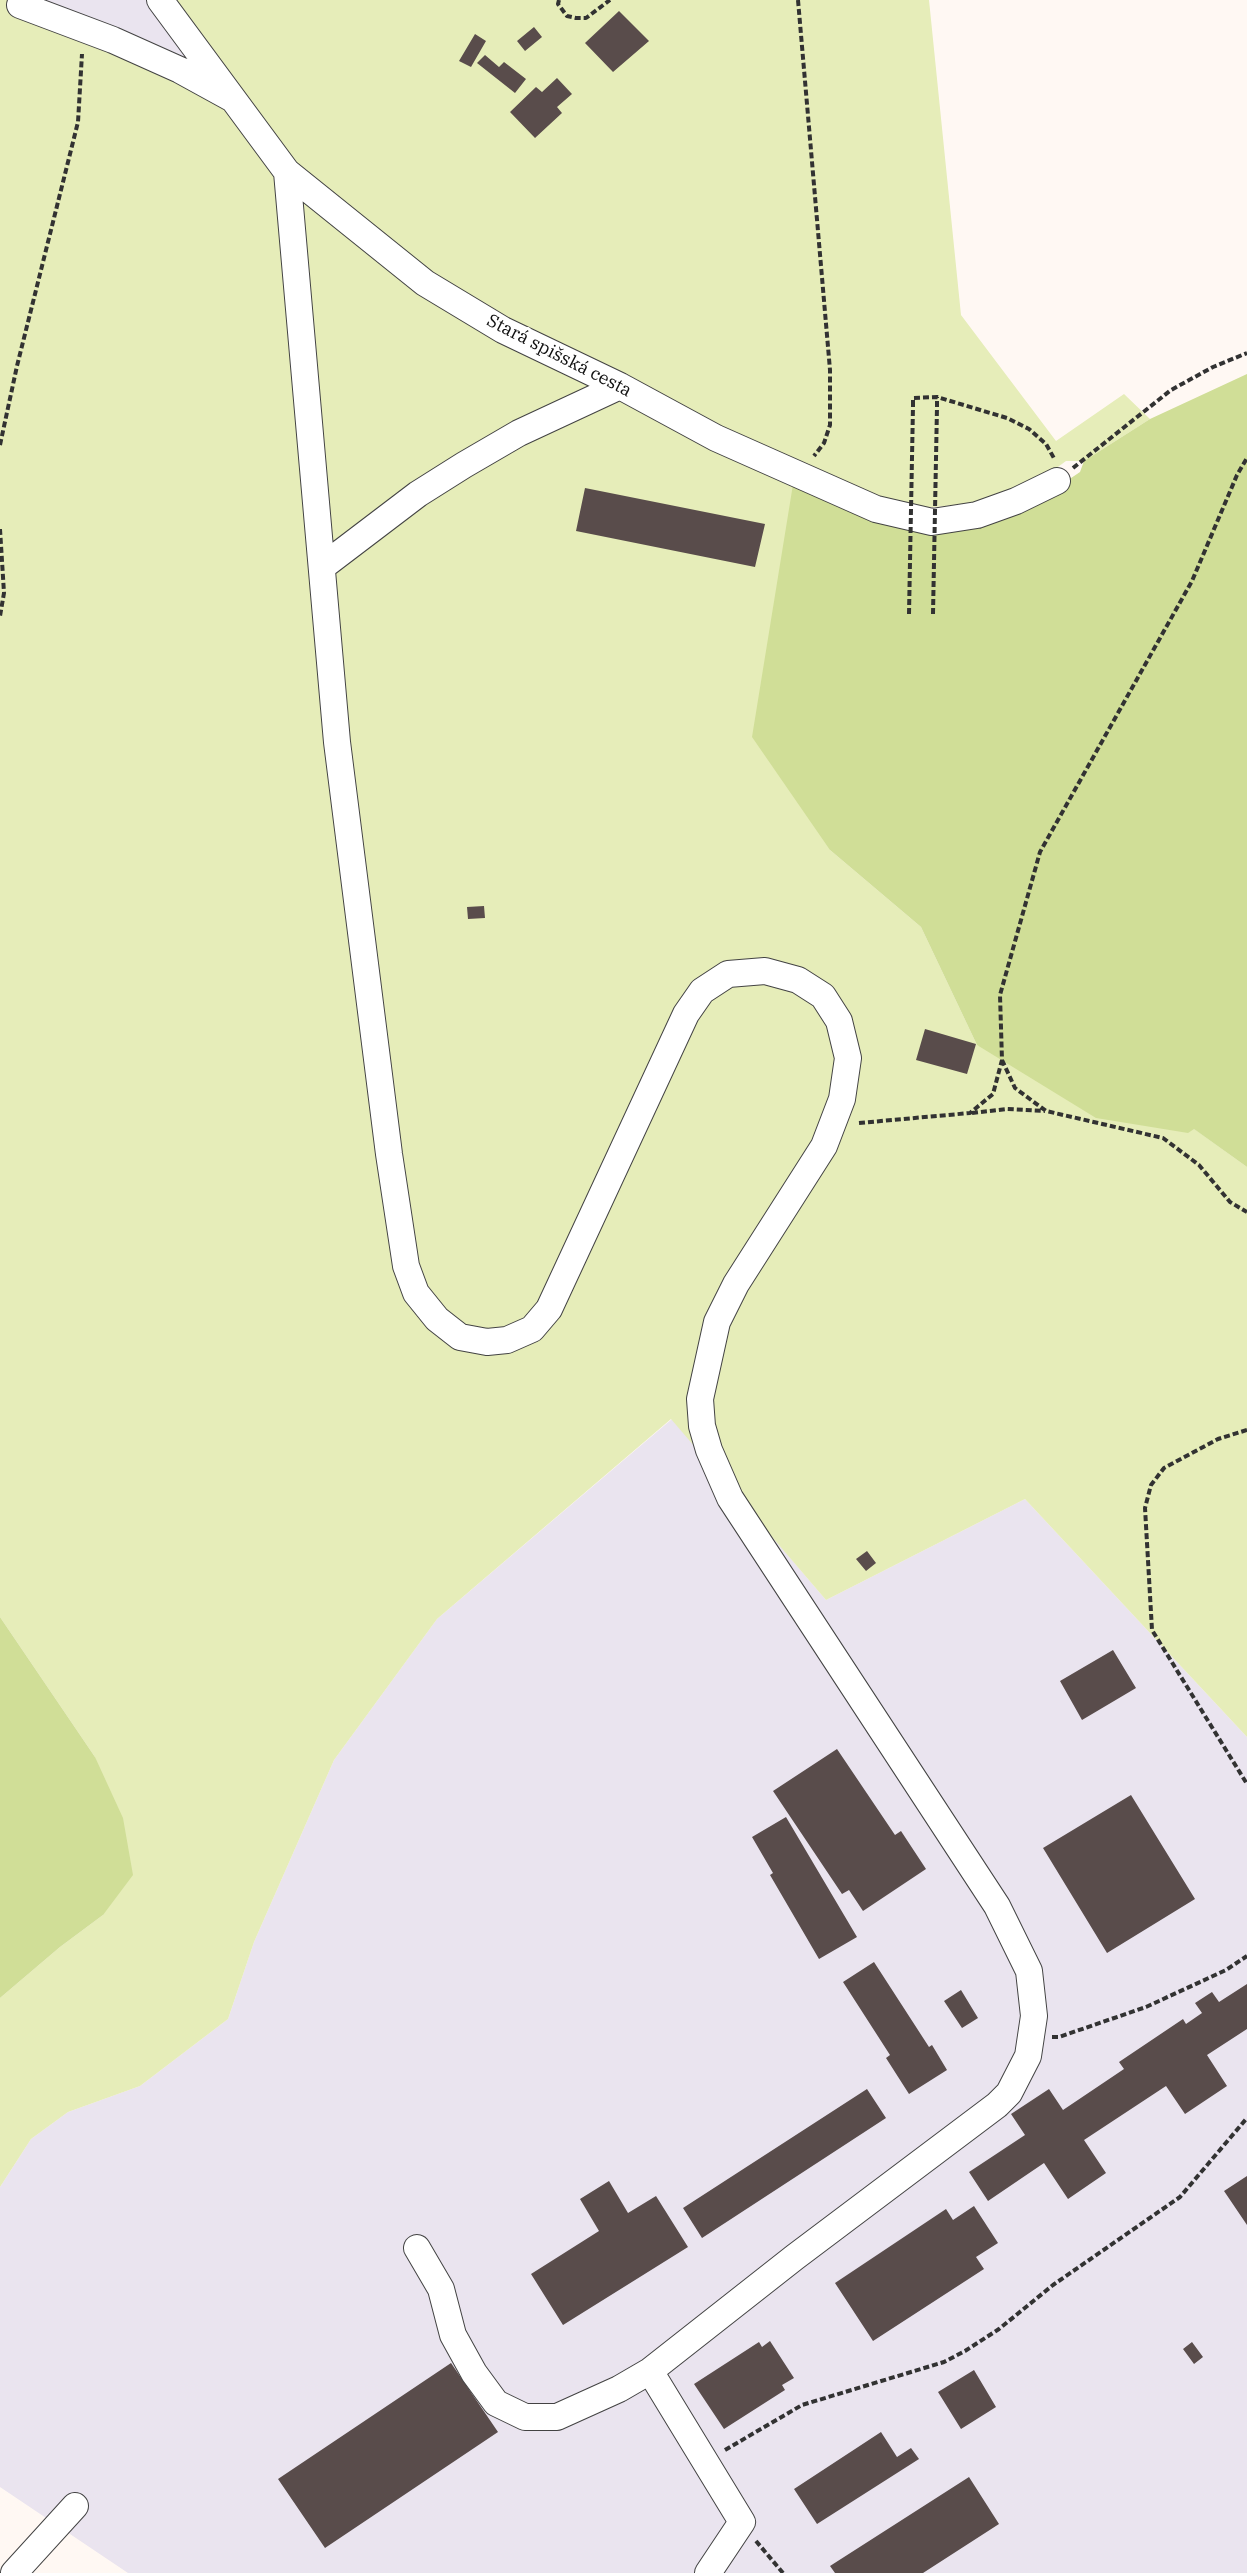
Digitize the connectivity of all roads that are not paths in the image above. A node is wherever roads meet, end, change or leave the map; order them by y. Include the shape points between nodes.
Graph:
1 (160, 0) edge
2 (20, 2) edge
3 (237, 101) junction
4 (287, 172) junction
5 (620, 386) junction
6 (1058, 481) road end
7 (322, 567) junction
8 (417, 2248) dead end
9 (650, 2371) junction
10 (75, 2506) dead end
11 (14, 2573) edge
12 (708, 2573) edge

1 - 3 street, Stará spišská cesta
2 - 3 street via 180,70
3 - 4 street, Stará spišská cesta
4 - 5 street, Stará spišská cesta via 425,283 503,330
4 - 7 street
5 - 6 street, Stará spišská cesta via 716,438 876,509 932,522 977,515
5 - 7 street via 519,433 464,465 390,514
7 - 9 street via 337,742 389,1154 406,1266 416,1293 436,1319 460,1336 487,1342 507,1340 538,1323 549,1309 686,1014 702,991 728,974 765,971 798,980 823,996 839,1021 848,1058 842,1099 824,1146 736,1284 717,1322 700,1399 702,1426 730,1498 997,1906 1029,1971 1032,2036 1009,2093
8 - 9 street via 441,2289 453,2335 496,2403 525,2417 556,2417
9 - 12 street via 742,2522
10 - 11 street

